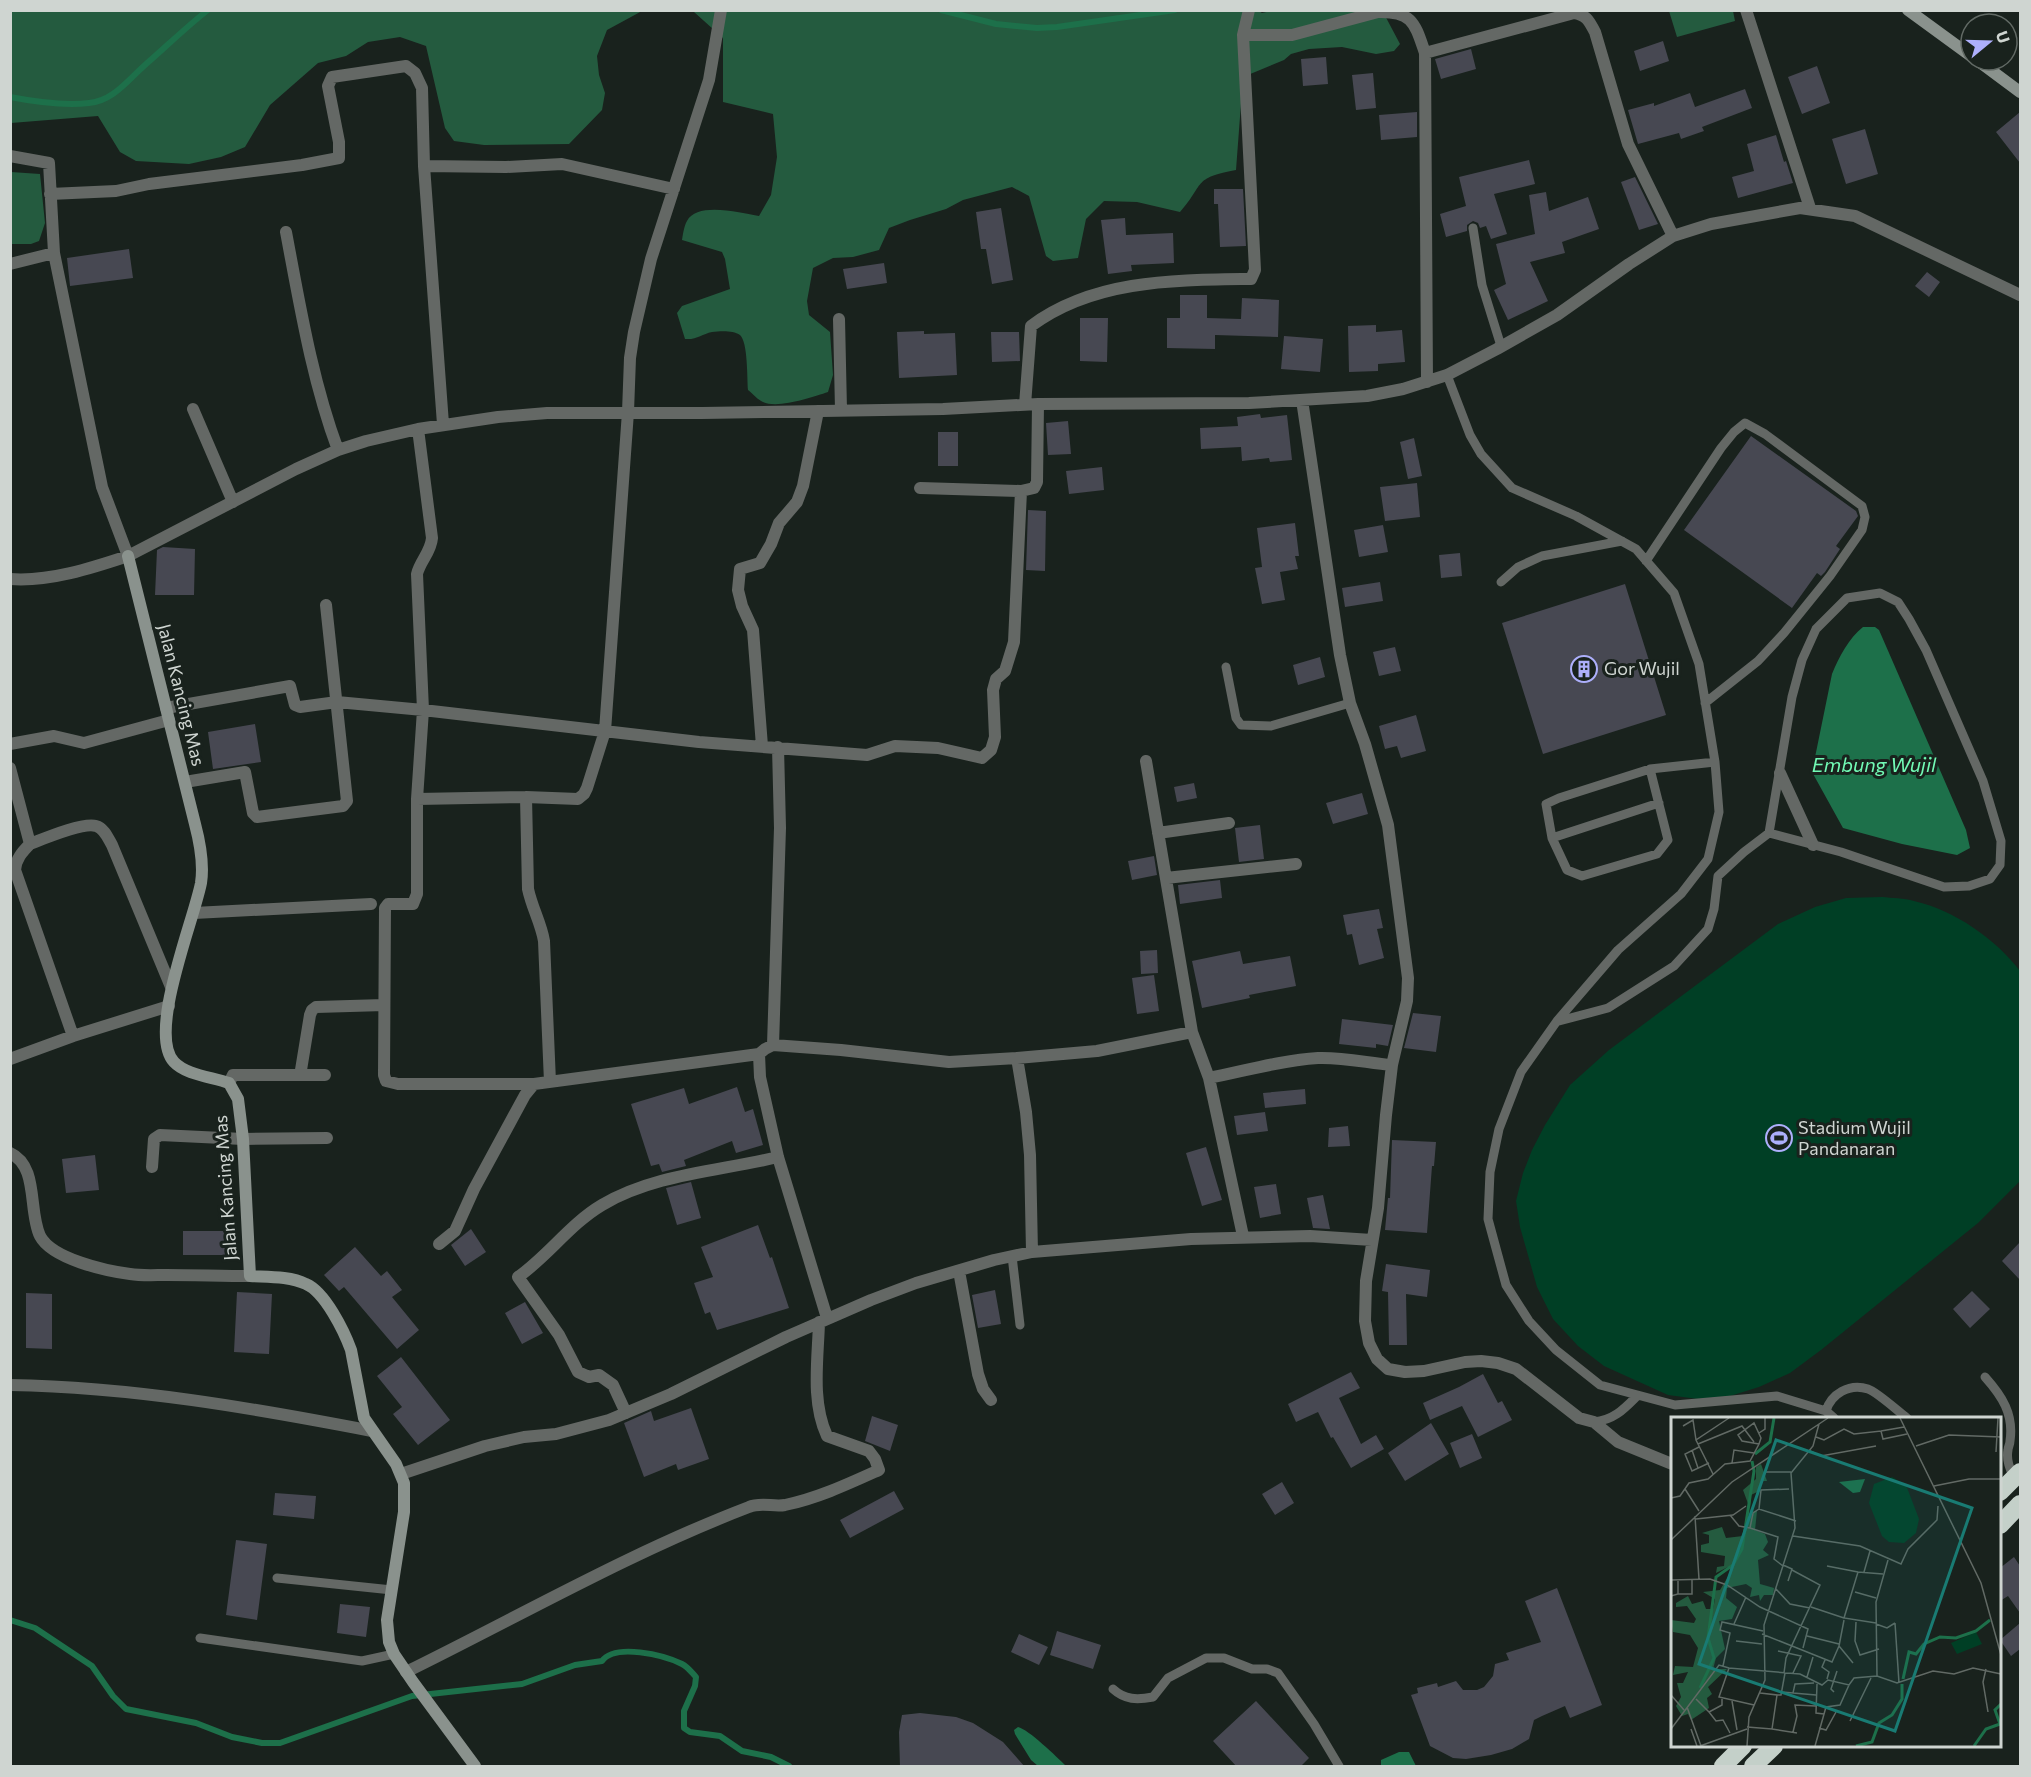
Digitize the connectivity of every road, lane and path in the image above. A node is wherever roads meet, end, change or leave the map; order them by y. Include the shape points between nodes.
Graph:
1 (721, 10) edge
2 (1746, 10) edge
3 (1908, 10) edge
4 (1247, 14) edge
5 (1243, 35) junction
6 (1959, 47) edge
7 (1425, 53) junction
8 (1993, 72) edge
9 (2020, 92) edge
10 (10, 156) edge
11 (424, 166) junction
12 (674, 189) junction
13 (50, 194) junction
14 (1810, 208) junction
15 (1473, 228) dead end
16 (286, 232) dead end
17 (1673, 236) junction
18 (54, 254) junction
19 (10, 264) edge
20 (2020, 295) edge
21 (839, 319) dead end
22 (1502, 346) junction
23 (1447, 375) junction
24 (1427, 382) junction
25 (1302, 400) junction
26 (1031, 404) junction
27 (193, 409) dead end
28 (818, 411) junction
29 (841, 411) junction
30 (628, 412) junction
31 (443, 424) junction
32 (418, 429) junction
33 (338, 450) junction
34 (920, 488) dead end
35 (1021, 491) junction
36 (233, 502) junction
37 (1622, 542) junction
38 (128, 556) junction
39 (1646, 561) junction
40 (10, 579) edge
41 (1501, 582) dead end
42 (326, 605) dead end
43 (1226, 667) dead end
44 (337, 702) junction
45 (1350, 703) junction
46 (1705, 703) junction
47 (166, 708) junction
48 (423, 710) junction
49 (169, 720) junction
50 (605, 731) junction
51 (10, 744) edge
52 (762, 746) junction
53 (778, 747) junction
54 (1146, 761) dead end
55 (1715, 762) junction
56 (10, 768) edge
57 (1650, 769) junction
58 (1780, 773) junction
59 (184, 782) junction
60 (526, 797) junction
61 (417, 799) junction
62 (1659, 803) junction
63 (1229, 823) dead end
64 (1158, 833) junction
65 (1769, 833) junction
66 (1552, 838) junction
67 (30, 844) junction
68 (1813, 845) junction
69 (1708, 859) junction
70 (1296, 864) dead end
71 (1718, 876) junction
72 (1166, 878) junction
73 (371, 903) dead end
74 (194, 913) junction
75 (171, 987) junction
76 (384, 1005) junction
77 (169, 1006) junction
78 (1557, 1021) junction
79 (1192, 1032) junction
80 (72, 1036) junction
81 (773, 1046) junction
82 (759, 1054) junction
83 (1017, 1058) junction
84 (10, 1059) edge
85 (1392, 1065) junction
86 (298, 1075) junction
87 (324, 1075) dead end
88 (1209, 1078) junction
89 (550, 1082) junction
90 (229, 1083) junction
91 (534, 1084) junction
92 (327, 1138) dead end
93 (243, 1139) junction
94 (10, 1153) edge
95 (778, 1157) junction
96 (152, 1167) dead end
97 (1243, 1236) junction
98 (1372, 1240) junction
99 (439, 1244) dead end
100 (1032, 1252) junction
101 (1012, 1256) junction
102 (959, 1271) junction
103 (250, 1276) junction
104 (823, 1320) junction
105 (1020, 1325) dead end
106 (1985, 1377) dead end
107 (10, 1384) edge
108 (1637, 1396) junction
109 (991, 1400) dead end
110 (1826, 1412) junction
111 (626, 1413) junction
112 (1832, 1417) edge
113 (1904, 1417) edge
114 (1594, 1422) junction
115 (372, 1431) junction
116 (2020, 1436) edge
117 (2011, 1441) junction
118 (1671, 1464) edge
119 (401, 1474) junction
120 (2017, 1475) edge
121 (2001, 1491) edge
122 (2020, 1504) edge
123 (2001, 1524) edge
124 (277, 1578) dead end
125 (392, 1590) junction
126 (200, 1638) dead end
127 (394, 1654) junction
128 (409, 1677) junction
129 (1113, 1689) dead end
130 (1742, 1747) edge
131 (1773, 1747) edge
132 (1760, 1764) edge
133 (475, 1767) edge
134 (1339, 1767) edge
135 (1723, 1767) edge

1 - 12 street via 709,80
2 - 14 street
3 - 6 street
4 - 5 street
5 - 7 street via 1292,35 1391,12 1416,25
5 - 26 street via 1255,270 1251,279 1191,280 1117,288 1059,309 1031,326
7 - 17 street via 1583,14 1594,32 1628,144
7 - 24 street
8 - 9 street
10 - 13 street via 49,163
11 - 12 street via 506,168 562,164
11 - 13 street via 422,88 406,66 332,77 328,86 339,158 116,191
11 - 31 street
12 - 30 street via 651,259 634,332
13 - 18 street
14 - 17 street via 1711,224
14 - 20 street via 1855,216
15 - 22 lane via 1482,285
16 - 33 street via 307,341
17 - 22 street via 1557,315
18 - 19 street
18 - 38 street via 102,487
21 - 29 street
22 - 23 street
23 - 24 street
23 - 37 lane via 1470,435 1481,454 1512,488 1576,516
24 - 25 street via 1367,396
25 - 26 street
25 - 45 street via 1330,596
26 - 29 street
26 - 35 street via 1037,482 1034,488
27 - 36 street
28 - 29 street
28 - 30 street
28 - 52 street via 797,502 779,523 760,563 740,569 738,590 753,630
30 - 31 street via 547,413
30 - 50 street
31 - 32 street
32 - 33 street
32 - 48 street via 432,538 417,574
33 - 36 street
34 - 35 street
35 - 53 street via 1014,642 1005,671 993,690 995,737 991,750 982,758 938,748 895,746 867,755
36 - 38 street
37 - 39 lane via 1636,549
37 - 41 lane via 1542,556 1518,567
38 - 40 street via 49,576
38 - 47 street, Jalan Kancing Mas
39 - 46 lane via 1674,593 1699,664
39 - 46 lane via 1721,448 1745,423 1862,506 1862,530 1830,576 1758,661
42 - 44 street
43 - 45 lane via 1236,718 1241,725 1271,726
44 - 47 street via 297,707 290,687
44 - 48 street
44 - 59 street via 347,801 343,806 257,817 245,772
45 - 85 street via 1388,825 1408,978 1407,1001
46 - 55 lane
47 - 49 street, Jalan Kancing Mas
48 - 50 street
48 - 61 street
49 - 51 street via 84,743 54,736
49 - 59 street, Jalan Kancing Mas
50 - 52 street
50 - 60 street via 584,794 578,799
52 - 53 street
53 - 81 street via 780,838
54 - 64 street
55 - 57 lane
55 - 69 lane via 1719,812
56 - 67 street
57 - 62 lane
57 - 66 lane via 1546,804
58 - 65 lane
58 - 68 street
58 - 68 lane via 1792,697 1816,629 1847,598 1881,593 1898,602 1926,650 1983,781 2001,842 2000,865 1989,879 1970,886 1944,887
59 - 74 street, Jalan Kancing Mas via 202,864
60 - 61 street
60 - 89 street via 528,889 544,941
61 - 76 street via 417,894 413,904 386,905
62 - 66 lane
62 - 66 lane via 1668,840 1658,854 1582,876 1567,870
63 - 64 street
64 - 72 street
65 - 68 lane
65 - 71 lane
67 - 75 street via 87,826 104,831
67 - 80 street via 15,870
69 - 71 lane
69 - 78 lane via 1681,894 1618,950
70 - 72 street
71 - 78 lane via 1708,929 1674,966 1608,1008
72 - 79 street
73 - 74 street
74 - 75 street, Jalan Kancing Mas
75 - 77 street, Jalan Kancing Mas
76 - 86 street via 312,1010
76 - 91 street via 386,1081
77 - 80 street
77 - 90 street, Jalan Kancing Mas via 166,1021 172,1061
78 - 108 lane via 1521,1072 1498,1129 1490,1172 1488,1218 1506,1285 1529,1321 1556,1350 1600,1385
79 - 83 street via 1097,1051
79 - 88 street
80 - 84 street
81 - 82 street
81 - 83 street via 949,1062
82 - 89 street
82 - 95 street via 760,1077
83 - 100 street via 1030,1155
85 - 88 street via 1319,1058
85 - 98 street
86 - 87 street
86 - 90 street via 233,1075
88 - 97 street
89 - 91 street
90 - 93 street, Jalan Kancing Mas via 238,1099
91 - 99 street via 455,1231
92 - 93 street
93 - 96 street via 160,1135 154,1139
93 - 103 street, Jalan Kancing Mas
94 - 103 street via 24,1163 41,1236 60,1255 130,1274
95 - 104 street
95 - 111 street via 669,1179 617,1197 584,1218 518,1276 559,1335 578,1372 590,1377 599,1375 613,1385
97 - 98 street
97 - 100 street
98 - 114 street via 1365,1322 1369,1343 1388,1369 1424,1371 1465,1362 1498,1363 1516,1370 1580,1418
100 - 101 street
101 - 102 street
101 - 105 lane
102 - 104 street via 916,1283
102 - 109 street via 978,1374
103 - 115 street, Jalan Kancing Mas via 295,1280 318,1293 351,1350 362,1411
104 - 111 street
104 - 128 street via 817,1394 820,1421 827,1436 869,1451 879,1470 829,1492 783,1505 753,1505 692,1530 570,1588
106 - 117 lane via 2002,1397
107 - 115 street via 72,1386 196,1400
108 - 110 lane via 1675,1405 1777,1396
108 - 114 lane via 1618,1414
110 - 112 lane
110 - 113 lane via 1829,1400 1837,1394 1852,1388 1869,1389
111 - 119 street via 556,1434 485,1446
114 - 118 street via 1618,1442
115 - 119 street, Jalan Kancing Mas
116 - 117 lane
117 - 120 lane via 2008,1465
119 - 125 street, Jalan Kancing Mas via 404,1512
120 - 121 highway
122 - 123 highway
124 - 125 lane
125 - 127 street, Jalan Kancing Mas via 387,1630
126 - 127 lane via 362,1660
127 - 128 street, Jalan Kancing Mas
128 - 133 street, Jalan Kancing Mas
129 - 134 lane via 1120,1696 1136,1700 1153,1697 1168,1678 1206,1659 1224,1658 1267,1669 1278,1673
130 - 135 highway
131 - 132 highway

